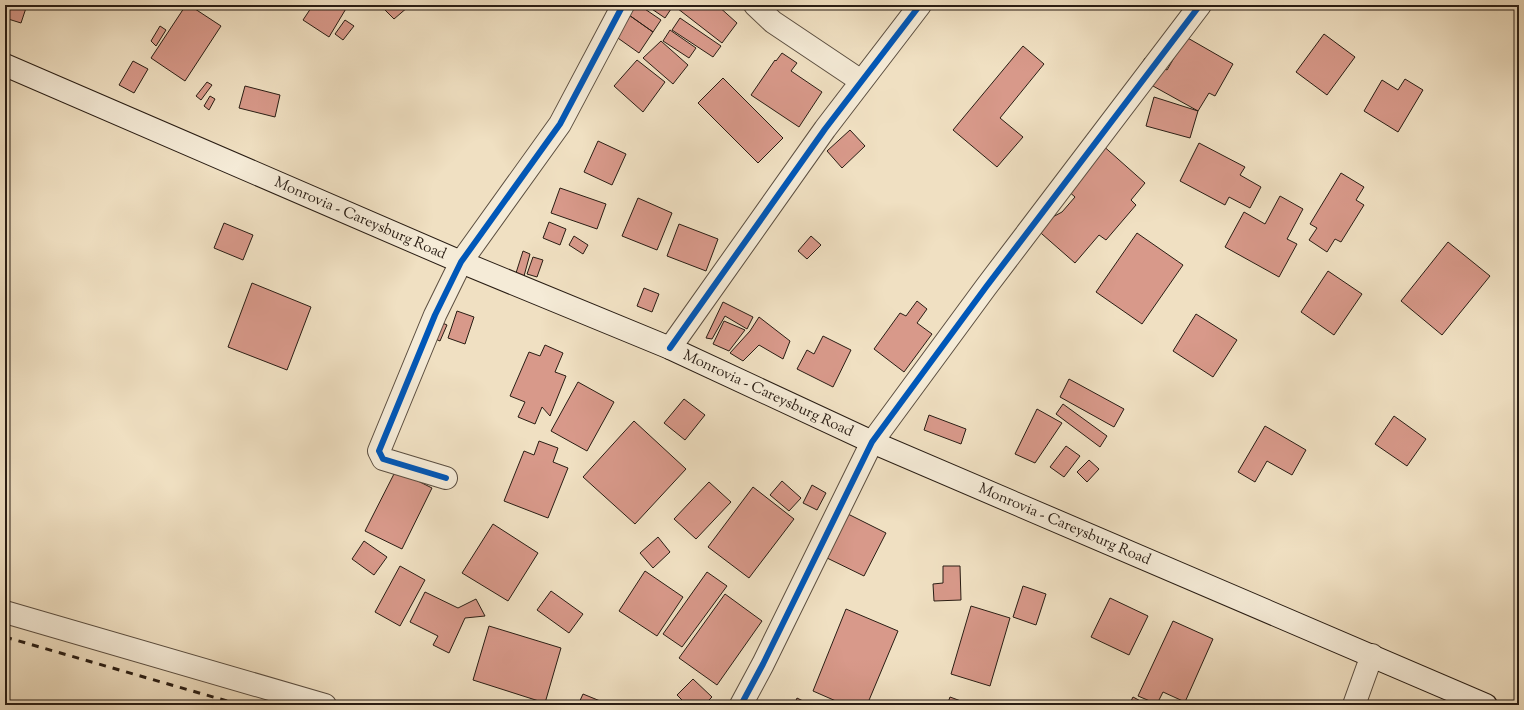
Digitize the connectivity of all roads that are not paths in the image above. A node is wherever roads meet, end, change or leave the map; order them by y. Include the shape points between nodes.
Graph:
1 (623, 5) edge
2 (755, 5) edge
3 (920, 5) edge
4 (1200, 5) edge
5 (5, 65) edge
6 (861, 81) junction
7 (462, 262) junction
8 (670, 348) junction
9 (872, 442) junction
10 (446, 478) dead end
11 (5, 612) edge
12 (1372, 655) junction
13 (325, 705) edge
14 (741, 705) edge
15 (1354, 705) edge
16 (1486, 705) edge

1 - 7 street via 560,124
2 - 6 street via 773,22
3 - 6 street
4 - 9 street
5 - 7 street, Monrovia - Careysburg Road
6 - 8 street
7 - 8 street, Monrovia - Careysburg Road
7 - 10 street via 435,315 379,451 383,459
8 - 9 street, Monrovia - Careysburg Road
9 - 12 street, Monrovia - Careysburg Road
9 - 14 street
11 - 13 street
12 - 15 street
12 - 16 street, Monrovia - Careysburg Road

